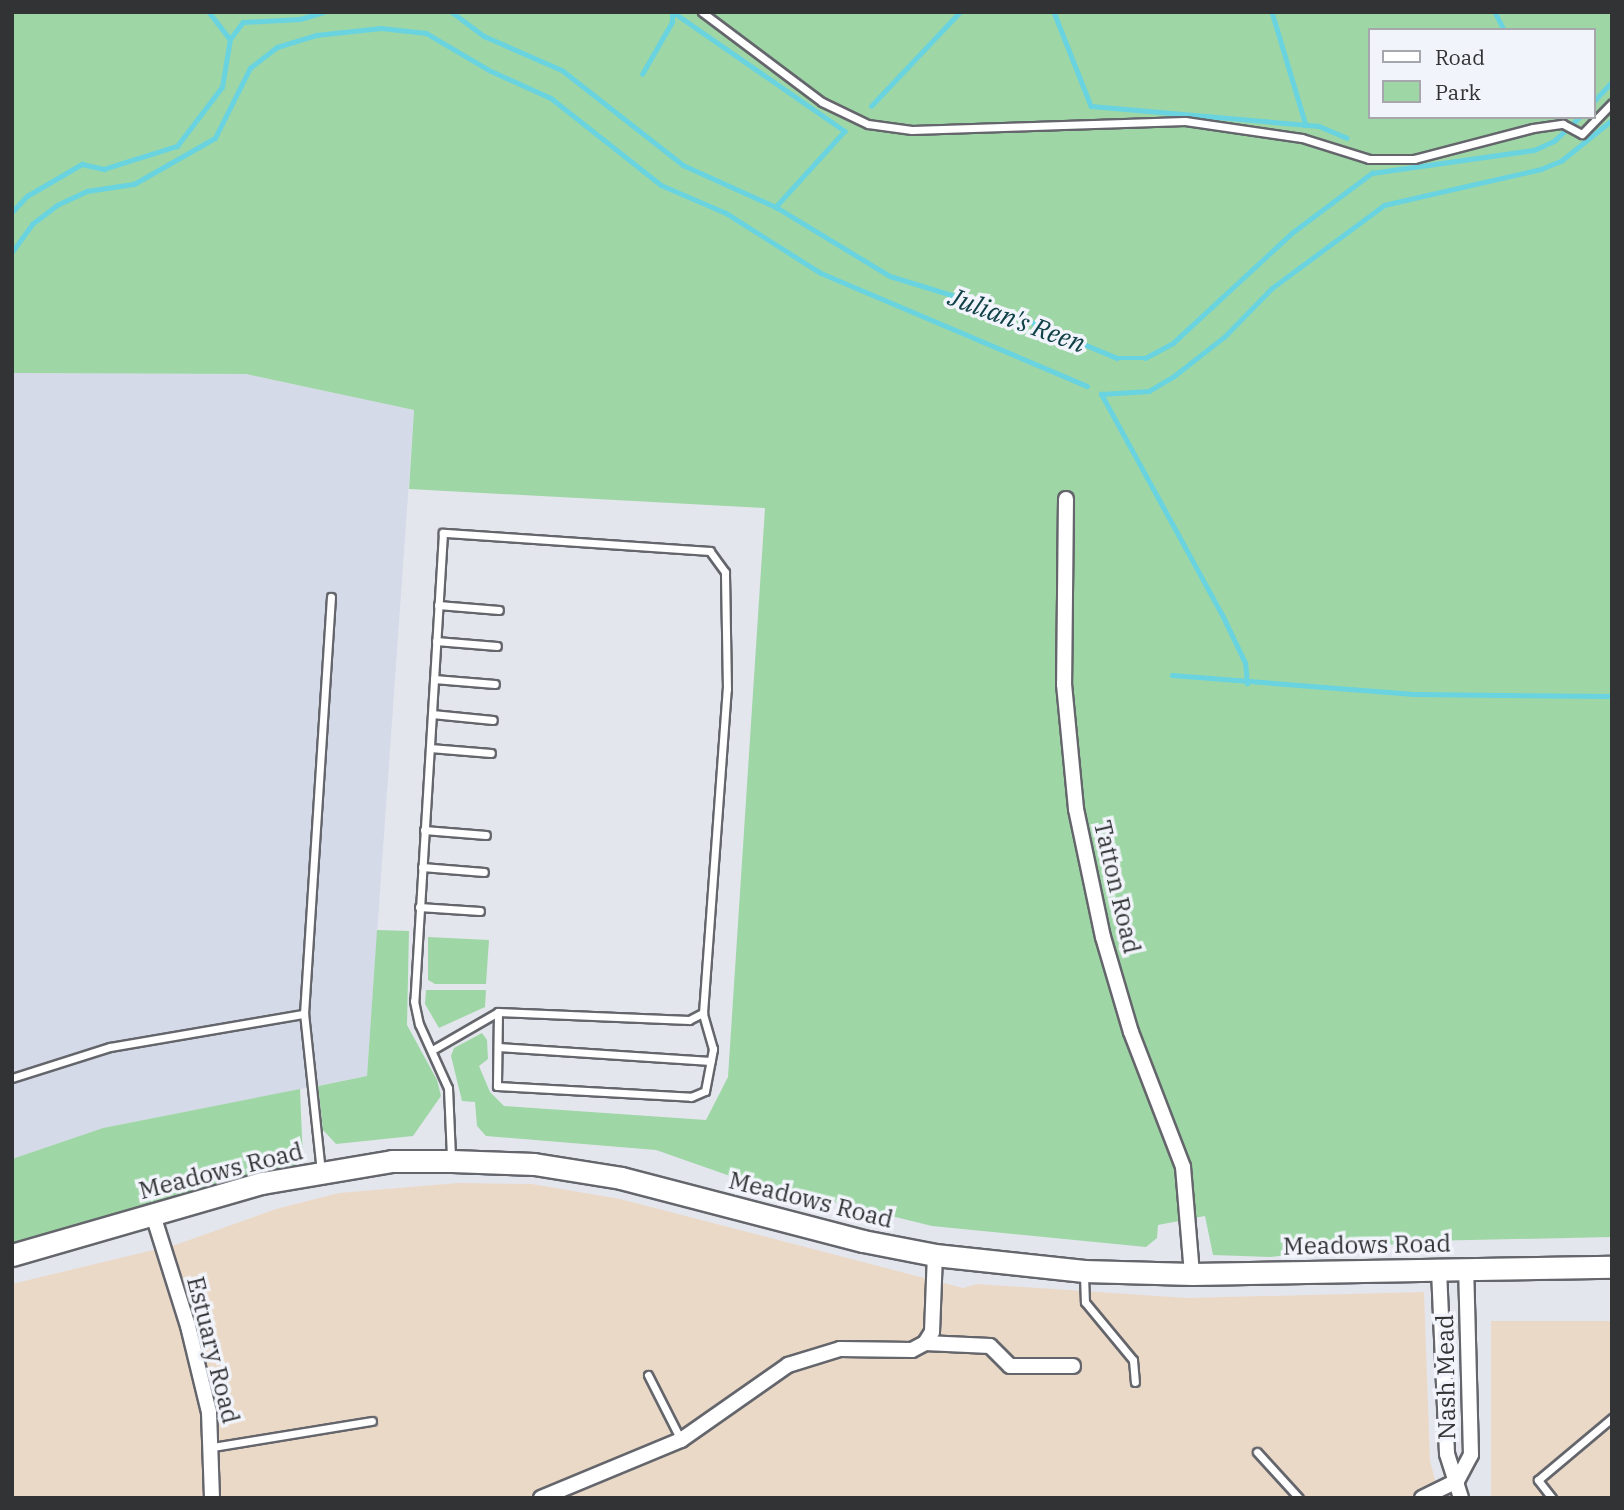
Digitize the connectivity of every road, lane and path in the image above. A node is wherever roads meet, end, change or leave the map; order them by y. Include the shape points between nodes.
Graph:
1 (702, 12) edge
2 (1612, 103) edge
3 (1066, 499) dead end
4 (331, 597) dead end
5 (439, 606) junction
6 (499, 610) dead end
7 (436, 641) junction
8 (498, 646) dead end
9 (434, 679) junction
10 (495, 684) dead end
11 (432, 714) junction
12 (493, 720) dead end
13 (430, 748) junction
14 (491, 753) dead end
15 (424, 830) junction
16 (486, 835) dead end
17 (422, 867) junction
18 (484, 872) dead end
19 (419, 907) junction
20 (480, 911) dead end
21 (498, 1012) junction
22 (703, 1013) junction
23 (304, 1014) junction
24 (498, 1047) junction
25 (434, 1049) junction
26 (711, 1061) junction
27 (12, 1078) edge
28 (452, 1161) junction
29 (321, 1173) junction
30 (153, 1215) junction
31 (12, 1255) edge
32 (935, 1255) junction
33 (1612, 1267) edge
34 (1439, 1270) junction
35 (1466, 1270) junction
36 (1084, 1271) junction
37 (1192, 1274) junction
38 (925, 1343) junction
39 (1073, 1366) dead end
40 (648, 1375) dead end
41 (1135, 1382) dead end
42 (1612, 1418) edge
43 (372, 1421) dead end
44 (681, 1440) junction
45 (213, 1447) junction
46 (1257, 1452) dead end
47 (1457, 1480) junction
48 (212, 1498) edge
49 (541, 1498) edge
50 (1299, 1498) edge
51 (1422, 1498) edge
52 (1461, 1498) edge
53 (1552, 1498) edge

1 - 2 lane via 822,102 867,124 912,130 1185,121 1302,138 1369,159 1414,159 1533,128 1563,124 1582,134
3 - 37 street, Tatton Road via 1064,684 1076,809 1103,937 1131,1032 1183,1167
4 - 23 lane
5 - 6 lane
5 - 7 lane
5 - 22 lane via 443,533 717,555 726,579 727,689
7 - 8 lane
7 - 9 lane
9 - 10 lane
9 - 11 lane
11 - 12 lane
11 - 13 lane
13 - 14 lane
13 - 15 lane
15 - 16 lane
15 - 17 lane
17 - 18 lane
17 - 19 lane
19 - 20 lane
19 - 25 lane via 415,1014
21 - 22 lane via 689,1020
21 - 24 lane
21 - 25 lane
22 - 26 lane via 713,1049
23 - 27 lane via 110,1047
23 - 29 lane
24 - 26 lane
24 - 26 lane via 497,1086 580,1092 691,1097 705,1091
25 - 28 lane via 449,1088
28 - 29 street, Meadows Road via 392,1161
28 - 32 street, Meadows Road via 534,1164 621,1178 776,1221
29 - 30 street, Meadows Road via 262,1183
30 - 31 street, Meadows Road
30 - 45 street, Estuary Road via 188,1326
32 - 36 street, Meadows Road
32 - 38 street via 932,1332
33 - 35 street, Meadows Road
34 - 35 street, Meadows Road
34 - 37 street, Meadows Road
34 - 47 street, Nash Mead via 1447,1454
35 - 47 street, Nash Mead via 1471,1455
36 - 37 street, Meadows Road
36 - 41 lane via 1085,1302 1133,1360
38 - 39 street via 990,1346 1010,1366
38 - 44 street via 912,1350 840,1349 805,1358 763,1380
40 - 44 lane
42 - 53 lane via 1538,1480
43 - 45 lane
44 - 49 street
45 - 48 street, Estuary Road
46 - 50 lane
47 - 51 street
47 - 52 street, Nash Mead

